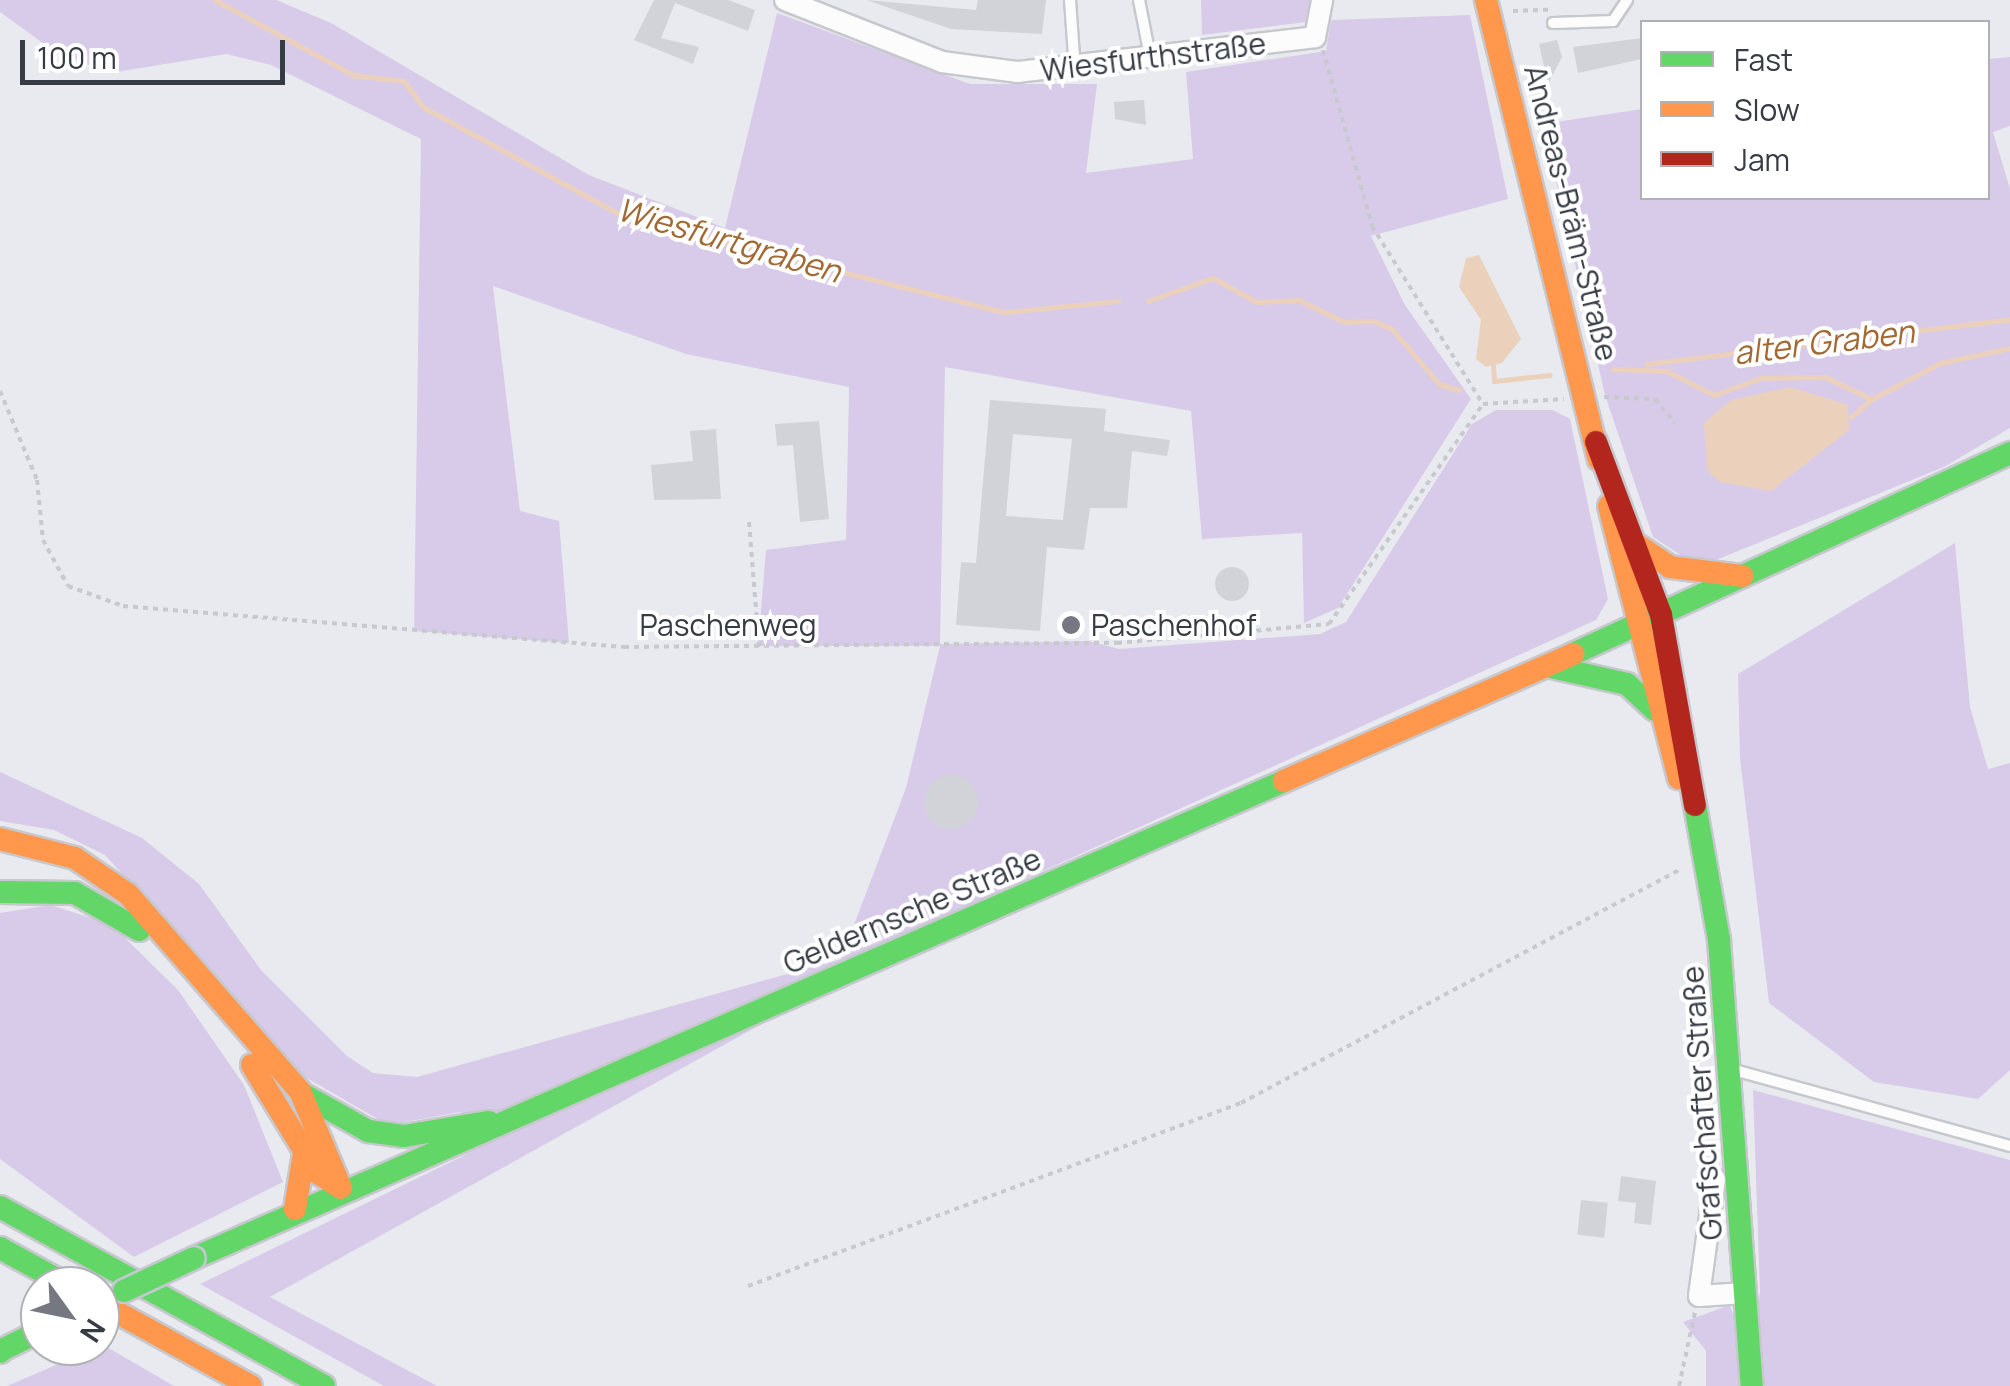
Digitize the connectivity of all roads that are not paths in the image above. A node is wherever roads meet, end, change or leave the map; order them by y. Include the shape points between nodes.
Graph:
1 (785, 0) edge
2 (1070, 0) edge
3 (1139, 0) edge
4 (1322, 0) edge
5 (1486, 0) edge
6 (1627, 0) edge
7 (1553, 23) dead end
8 (1150, 62) junction
9 (1075, 71) junction
10 (2010, 453) edge
11 (1629, 549) junction
12 (1748, 576) junction
13 (1661, 615) junction
14 (1637, 626) junction
15 (1584, 650) junction
16 (1548, 666) junction
17 (1655, 710) junction
18 (1692, 818) junction
19 (0, 839) edge
20 (0, 892) edge
21 (1733, 1070) junction
22 (300, 1092) junction
23 (490, 1122) junction
24 (2010, 1146) edge
25 (304, 1153) junction
26 (1715, 1178) dead end
27 (0, 1180) edge
28 (341, 1188) junction
29 (0, 1207) edge
30 (295, 1209) junction
31 (0, 1248) edge
32 (33, 1266) edge
33 (108, 1266) joint
34 (120, 1273) edge
35 (1746, 1294) junction
36 (120, 1300) edge
37 (120, 1314) edge
38 (120, 1317) edge
39 (208, 1386) edge
40 (251, 1386) edge
41 (324, 1386) edge
42 (1752, 1386) edge

1 - 9 street, Wiesfurthstraße via 942,62
2 - 9 lane
3 - 8 lane
4 - 8 street, Wiesfurthstraße via 1316,37
5 - 11 main road, Andreas-Bräm-Straße
6 - 7 lane via 1613,21
8 - 9 street, Wiesfurthstraße
10 - 12 main road, Geldernsche Straße
11 - 12 main road via 1670,567
11 - 13 main road, Andreas-Bräm-Straße
11 - 14 main road, Andreas-Bräm-Straße
11 - 15 main road via 1610,618
12 - 13 main road, Geldernsche Straße
13 - 14 main road, Geldernsche Straße
13 - 18 main road, Grafschafter Straße
14 - 15 main road, Geldernsche Straße
14 - 17 main road, Grafschafter Straße
15 - 16 main road, Geldernsche Straße
16 - 17 main road via 1628,684
16 - 23 main road, Geldernsche Straße
17 - 18 main road, Grafschafter Straße
18 - 21 main road, Grafschafter Straße
19 - 22 main road via 75,858 128,894
20 - 25 main road via 74,893 136,927 218,1019
21 - 24 lane
21 - 35 main road, Grafschafter Straße
22 - 23 main road via 368,1131 404,1136
22 - 28 main road
23 - 28 main road, Geldernsche Straße
25 - 28 main road
25 - 30 main road
26 - 35 street, Grafschafter Straße via 1699,1296
27 - 33 main road via 83,1236
28 - 30 main road, Geldernsche Straße
29 - 33 main road
30 - 36 main road, Geldernsche Straße, bridge
31 - 32 main road
34 - 41 main road
35 - 42 main road, Grafschafter Straße
37 - 40 main road
38 - 39 main road

